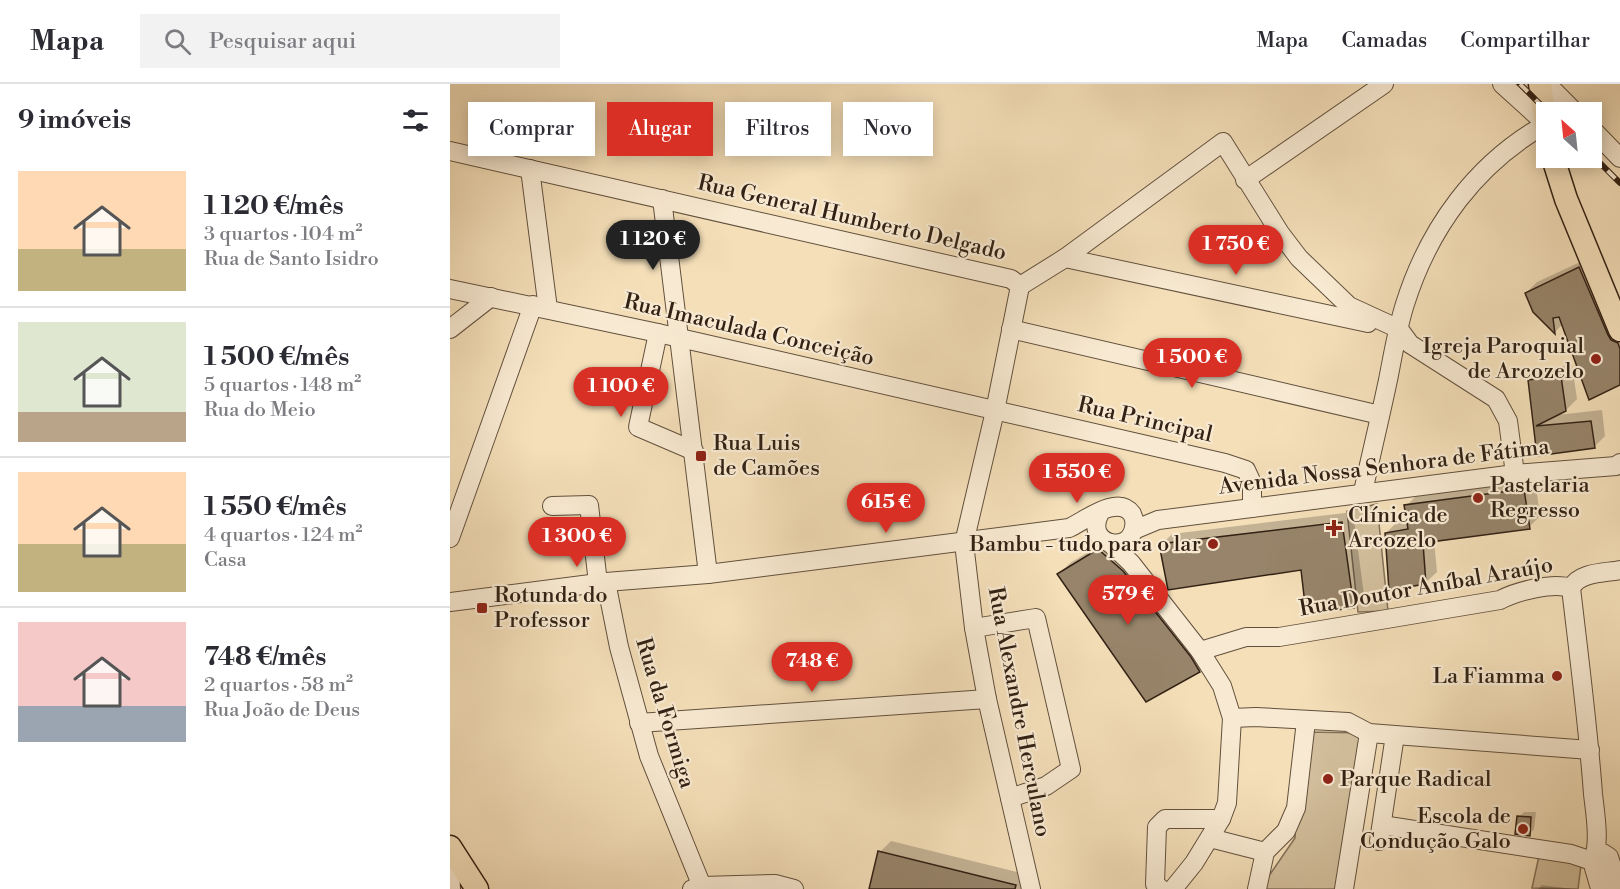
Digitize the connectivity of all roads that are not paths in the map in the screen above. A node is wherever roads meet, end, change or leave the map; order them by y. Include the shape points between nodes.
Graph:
1 (1384, 84) edge
2 (1502, 84) edge
3 (1540, 84) edge
4 (1547, 84) edge
5 (1543, 102) edge
6 (1565, 102) edge
7 (1536, 116) edge
8 (1536, 131) edge
9 (1602, 139) edge
10 (450, 151) edge
11 (1620, 158) edge
12 (1556, 168) edge
13 (530, 169) junction
14 (1245, 180) junction
15 (662, 199) junction
16 (1065, 258) junction
17 (1020, 286) junction
18 (450, 289) edge
19 (491, 297) junction
20 (541, 307) junction
21 (450, 328) edge
22 (1011, 329) junction
23 (1399, 329) junction
24 (1620, 330) edge
25 (658, 333) junction
26 (679, 338) junction
27 (995, 411) junction
28 (1380, 415) junction
29 (694, 451) junction
30 (1619, 466) edge
31 (1515, 474) junction
32 (1363, 492) junction
33 (552, 506) dead end
34 (1252, 508) junction
35 (1128, 510) junction
36 (1100, 513) junction
37 (1158, 520) junction
38 (1069, 528) junction
39 (1132, 533) junction
40 (450, 538) edge
41 (1107, 542) junction
42 (964, 543) junction
43 (1131, 562) junction
44 (1620, 570) edge
45 (708, 574) junction
46 (602, 583) junction
47 (1571, 588) junction
48 (450, 602) edge
49 (974, 628) junction
50 (1200, 651) junction
51 (987, 699) junction
52 (1232, 717) junction
53 (1306, 721) junction
54 (639, 723) junction
55 (1369, 733) junction
56 (1395, 735) junction
57 (1590, 750) junction
58 (1010, 798) junction
59 (1221, 819) junction
60 (1210, 838) junction
61 (450, 847) edge
62 (1265, 852) junction
63 (1596, 866) edge
64 (450, 867) edge
65 (1612, 886) edge
66 (698, 888) edge
67 (451, 889) edge
68 (477, 889) edge
69 (794, 889) edge
70 (1031, 889) edge
71 (1161, 889) edge
72 (1173, 889) edge
73 (1257, 889) edge
74 (1344, 889) edge

1 - 14 street
2 - 7 street
3 - 5 main road
4 - 6 street
8 - 23 street via 1511,146 1483,171 1444,218 1419,265
9 - 11 street
10 - 13 street, Rua General Humberto Delgado
12 - 24 main road
13 - 15 street, Rua General Humberto Delgado
13 - 20 street
14 - 16 street via 1223,142
14 - 23 street via 1299,258 1349,306
15 - 17 street, Rua General Humberto Delgado via 1011,279
15 - 26 street
16 - 17 street
16 - 23 street
17 - 22 street, Rua General Humberto Delgado
18 - 19 street, Rua Imaculada Conceição
19 - 20 street, Rua Imaculada Conceição
19 - 21 street
20 - 25 street, Rua Imaculada Conceição
20 - 40 street
22 - 27 street, Rua General Humberto Delgado
22 - 28 street
23 - 28 street
23 - 31 street via 1410,344 1496,399 1508,421
25 - 26 street, Rua Imaculada Conceição
25 - 29 street via 638,427
26 - 27 street, Rua Imaculada Conceição
26 - 29 street
27 - 34 street, Rua Principal via 1246,470 1252,483
27 - 42 street, Rua General Humberto Delgado
28 - 32 street
29 - 45 street
30 - 31 street, Avenida Nossa Senhora de Fátima
31 - 32 street, Avenida Nossa Senhora de Fátima
32 - 34 street, Avenida Nossa Senhora de Fátima
33 - 46 street, Rua da Formiga via 589,505
34 - 37 street, Avenida Nossa Senhora de Fátima
35 - 36 street via 1110,506
35 - 37 street, Avenida Nossa Senhora de Fátima
35 - 39 street via 1134,519
36 - 38 street
36 - 41 street via 1097,530
37 - 39 street, Avenida Nossa Senhora de Fátima
38 - 41 street
38 - 42 street
39 - 41 street via 1121,543
39 - 43 street
41 - 43 street
42 - 45 street
42 - 49 street, Rua Alexandre Herculano
43 - 50 street
44 - 47 street via 1581,577
45 - 46 street
46 - 48 street
46 - 54 street, Rua da Formiga
47 - 50 street, Rua Doutor Aníbal Araújo via 1549,586 1510,594 1500,600 1279,637 1246,637
47 - 57 street, Rua Doutor Aníbal Araújo
49 - 51 street, Rua Alexandre Herculano
49 - 58 street via 1036,618 1071,769 1046,786
50 - 52 street via 1222,686
51 - 54 street
51 - 58 street, Rua Alexandre Herculano
52 - 53 street
52 - 59 street via 1227,802
53 - 55 street via 1348,722
53 - 62 street via 1296,808 1286,831
54 - 66 street, Rua da Formiga
55 - 56 street
55 - 74 street
56 - 57 street
56 - 63 street via 1381,833 1571,854
57 - 63 street, Rua Doutor Aníbal Araújo
58 - 70 street, Rua Alexandre Herculano
59 - 60 street
59 - 71 street via 1165,819 1157,827 1155,884
60 - 62 street
60 - 72 street
61 - 68 main road
62 - 73 street
63 - 65 street, Rua Doutor Aníbal Araújo via 1609,857
64 - 67 street
66 - 69 street via 775,884

